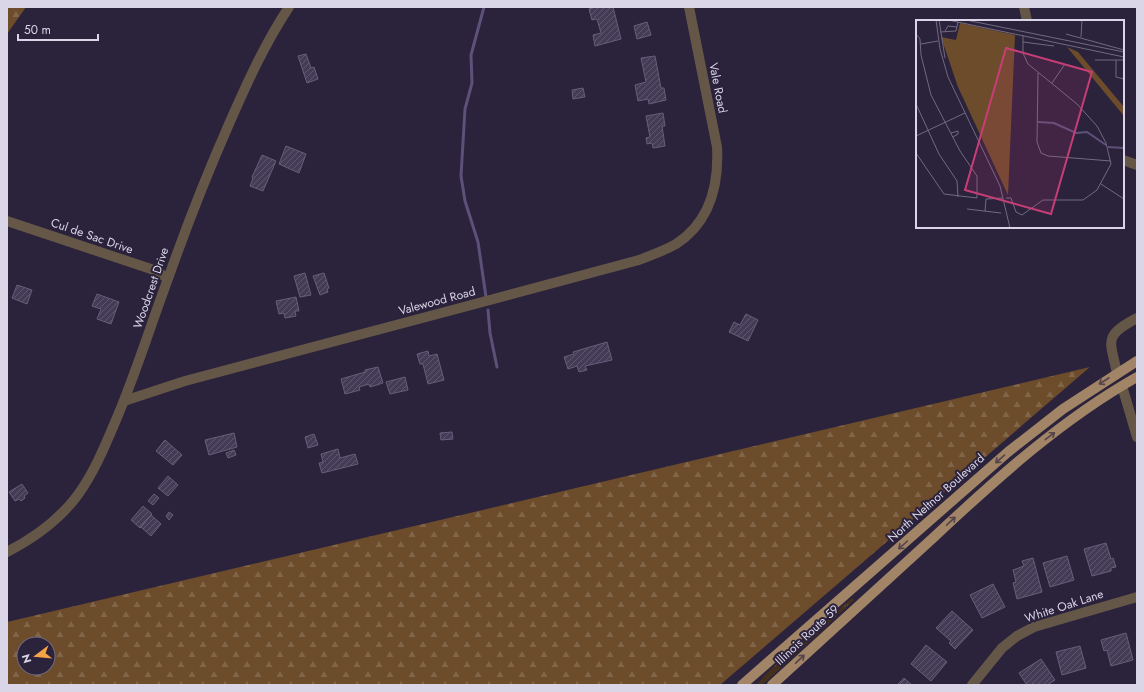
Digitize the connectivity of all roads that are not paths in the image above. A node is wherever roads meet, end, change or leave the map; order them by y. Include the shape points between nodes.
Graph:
1 (289, 7) edge
2 (689, 7) edge
3 (1024, 7) edge
4 (1027, 20) edge
5 (1124, 160) edge
6 (1137, 165) edge
7 (717, 175) joint
8 (7, 221) edge
9 (168, 278) junction
10 (1137, 318) edge
11 (1137, 360) edge
12 (1117, 373) junction
13 (1137, 377) edge
14 (1122, 386) junction
15 (124, 401) junction
16 (1137, 437) edge
17 (7, 552) edge
18 (1137, 596) edge
19 (762, 668) joint
20 (742, 685) edge
21 (772, 685) edge
22 (972, 685) edge

1 - 9 street, Woodcrest Drive via 266,44 243,92
2 - 7 street, Vale Road via 717,147
3 - 4 street
5 - 6 street
7 - 15 street, Valewood Road via 708,210 692,230 675,244 639,260 185,381
8 - 9 street, Cul de Sac Drive via 151,269
9 - 15 street, Woodcrest Drive
10 - 12 street via 1122,326 1112,336 1110,345
11 - 12 main road, North Neltnor Boulevard
12 - 14 main road
12 -> 19 main road, North Neltnor Boulevard via 1063,409 1008,452
13 - 14 main road
14 - 16 street
21 -> 14 main road, Illinois Route 59 via 992,483 1064,425
15 - 17 street, Woodcrest Drive via 106,445 76,497 51,524
18 - 22 street, White Oak Lane via 1034,627 1017,636 1002,648
19 - 20 main road, Illinois Route 59

